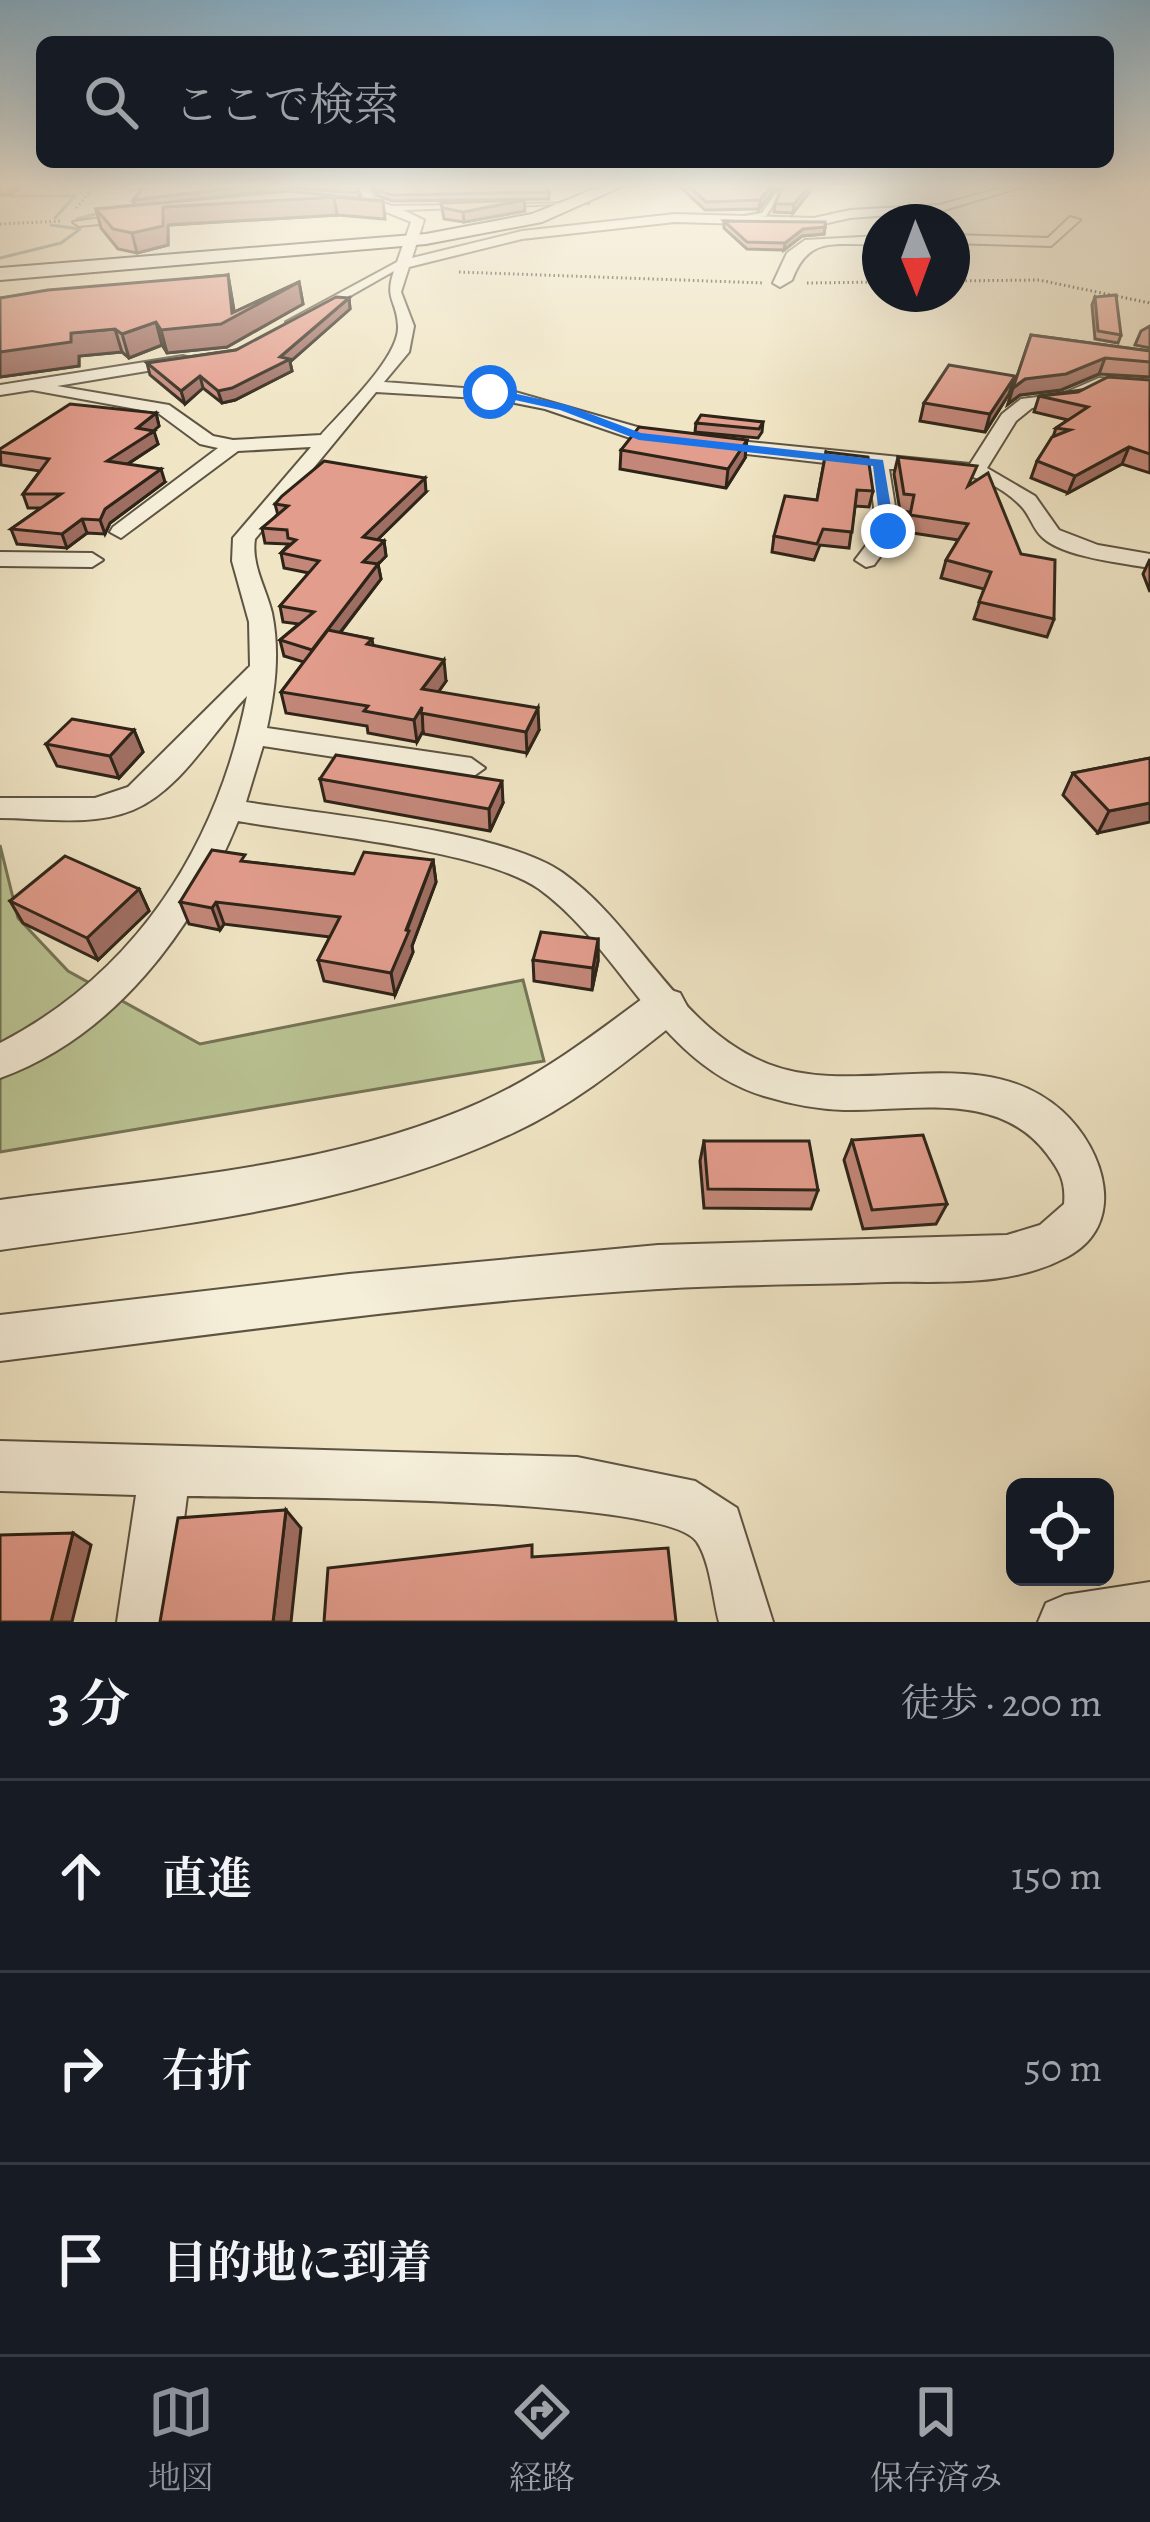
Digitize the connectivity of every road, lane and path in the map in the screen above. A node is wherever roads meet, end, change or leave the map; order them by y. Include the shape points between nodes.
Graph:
1 (167, 261) edge
2 (405, 261) edge
3 (425, 261) edge
4 (791, 261) edge
5 (403, 266) junction
6 (0, 274) edge
7 (970, 281) edge
8 (862, 282) edge
9 (780, 283) junction
10 (1150, 303) edge
11 (280, 330) edge
12 (209, 359) edge
13 (34, 384) junction
14 (371, 387) junction
15 (1150, 387) edge
16 (0, 390) edge
17 (326, 440) junction
18 (233, 446) junction
19 (878, 463) junction
20 (974, 470) junction
21 (121, 532) dead end
22 (0, 559) edge
23 (92, 560) dead end
24 (866, 560) dead end
25 (1150, 561) edge
26 (263, 668) junction
27 (252, 735) junction
28 (471, 768) dead end
29 (0, 808) edge
30 (232, 810) junction
31 (665, 1006) junction
32 (0, 1062) edge
33 (0, 1226) edge
34 (0, 1338) edge
35 (0, 1466) edge
36 (165, 1470) junction
37 (1150, 1609) edge
38 (144, 1622) edge
39 (746, 1622) edge
40 (1065, 1622) edge

1 - 6 main road
2 - 5 street
3 - 5 street
4 - 9 street
5 - 9 path
5 - 11 street
5 - 14 street via 394,292 405,346
7 - 10 path via 1039,280
8 - 9 path
12 - 13 street
13 - 16 street
13 - 18 street via 163,409 207,440
14 - 17 street
14 - 19 street via 490,392 639,436
15 - 20 street via 1099,383 1066,399 1028,403 1007,418
17 - 18 street
17 - 26 street via 241,547 260,612
18 - 21 street
19 - 20 street
19 - 24 street via 888,531
20 - 25 street via 1028,497 1050,534
22 - 23 street
26 - 27 street
26 - 29 street via 128,801
27 - 28 street
27 - 30 street
30 - 31 street via 535,871
30 - 32 street via 196,881 133,967 86,1012
31 - 33 street via 542,1094 412,1150 264,1185
31 - 34 street via 703,1045 777,1085 864,1094 969,1090 1032,1110 1084,1179 1077,1222 1007,1257 658,1267
35 - 36 street
36 - 38 street
36 - 39 street via 577,1482 694,1507 719,1526
37 - 40 street

